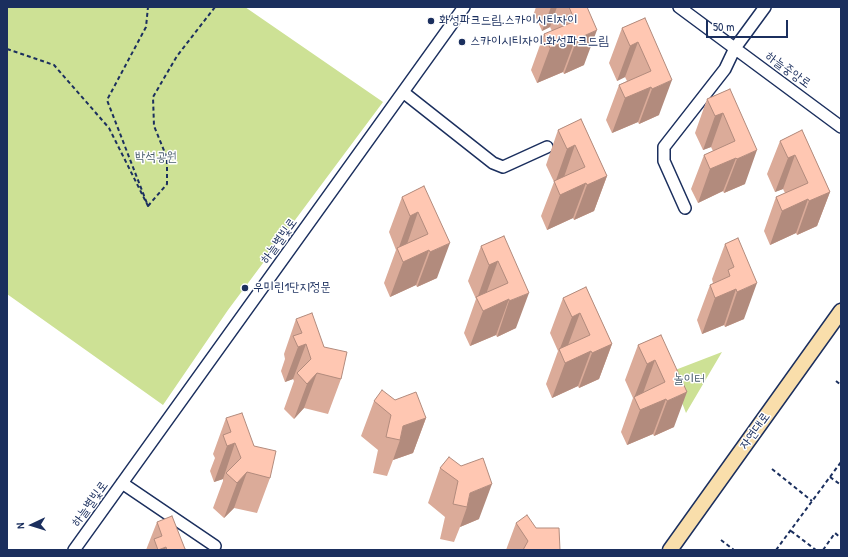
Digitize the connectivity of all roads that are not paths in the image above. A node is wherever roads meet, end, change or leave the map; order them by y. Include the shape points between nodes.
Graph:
1 (464, 7) edge
2 (679, 7) edge
3 (765, 7) edge
4 (735, 48) junction
5 (403, 92) junction
6 (841, 127) edge
7 (548, 147) dead end
8 (685, 208) dead end
9 (841, 311) edge
10 (122, 483) junction
11 (215, 546) dead end
12 (74, 550) edge
13 (670, 550) edge

1 - 5 street, 하늘별빛로
2 - 4 street, 하늘중앙로
3 - 4 street
4 - 6 street, 하늘중앙로
4 - 8 street via 725,69 664,147 664,161
5 - 7 street via 493,163 503,167
5 - 10 street, 하늘별빛로
9 - 13 main road, 자연대로
10 - 11 street
10 - 12 street, 하늘별빛로

